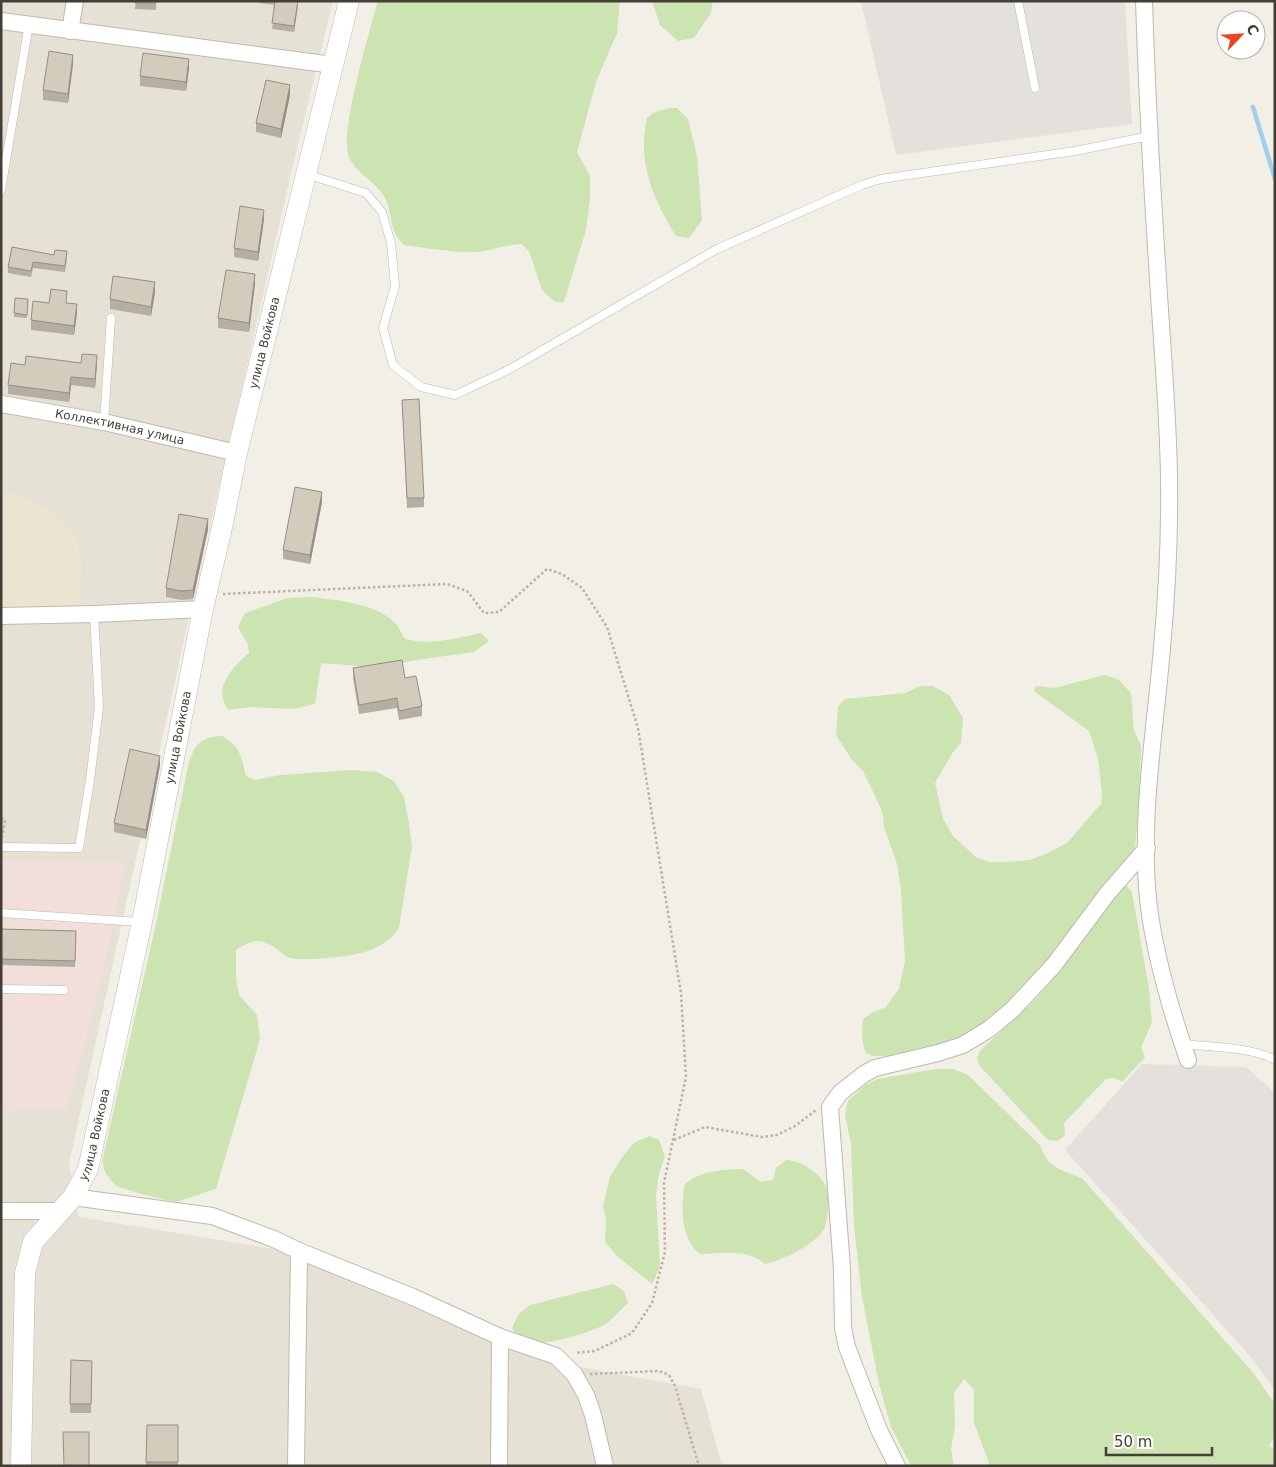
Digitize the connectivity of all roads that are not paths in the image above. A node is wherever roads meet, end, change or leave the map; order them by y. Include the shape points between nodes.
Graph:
1 (75, 1) edge
2 (349, 1) edge
3 (1018, 1) edge
4 (1144, 1) edge
5 (1, 21) edge
6 (30, 24) junction
7 (70, 31) junction
8 (333, 65) junction
9 (1035, 88) dead end
10 (1149, 136) junction
11 (306, 173) junction
12 (1, 190) edge
13 (111, 318) dead end
14 (1, 404) edge
15 (104, 422) junction
16 (237, 452) junction
17 (205, 602) junction
18 (94, 614) junction
19 (1, 616) edge
20 (1, 847) edge
21 (1146, 848) junction
22 (1, 913) edge
23 (142, 922) junction
24 (1, 989) edge
25 (64, 990) dead end
26 (1183, 1044) junction
27 (1188, 1060) dead end
28 (1275, 1060) edge
29 (67, 1204) junction
30 (1, 1211) edge
31 (299, 1250) junction
32 (500, 1338) junction
33 (21, 1466) edge
34 (296, 1466) edge
35 (499, 1466) edge
36 (605, 1466) edge
37 (897, 1466) edge

1 - 7 street
2 - 8 street, улица Войкова
3 - 9 lane
4 - 10 street
5 - 6 street
6 - 7 street
6 - 12 lane
7 - 8 street
8 - 11 street, улица Войкова
10 - 11 lane via 1075,151 881,179 862,186 717,249 508,370 455,395 421,387 393,365 383,328 395,286 390,243 382,212 366,193
10 - 21 street via 1169,477 1168,553 1150,760
11 - 16 street, улица Войкова
13 - 15 lane
14 - 15 street, Коллективная улица
15 - 16 street, Коллективная улица
16 - 17 street, улица Войкова
17 - 18 street
17 - 23 street, улица Войкова
18 - 19 street
18 - 20 lane via 99,707 79,848
21 - 26 street via 1153,934
21 - 37 street via 1054,965 1012,1010 989,1029 963,1045 875,1068 832,1102 842,1269 842,1328 879,1430
22 - 23 lane
23 - 29 street, улица Войкова via 88,1170
24 - 25 lane
26 - 27 street
26 - 28 lane via 1251,1051
29 - 30 street
29 - 31 street via 212,1216
29 - 33 street, улица Войкова via 33,1242 25,1273
31 - 32 street via 414,1297
31 - 34 street
32 - 35 street
32 - 36 street via 556,1356 574,1374 588,1401

